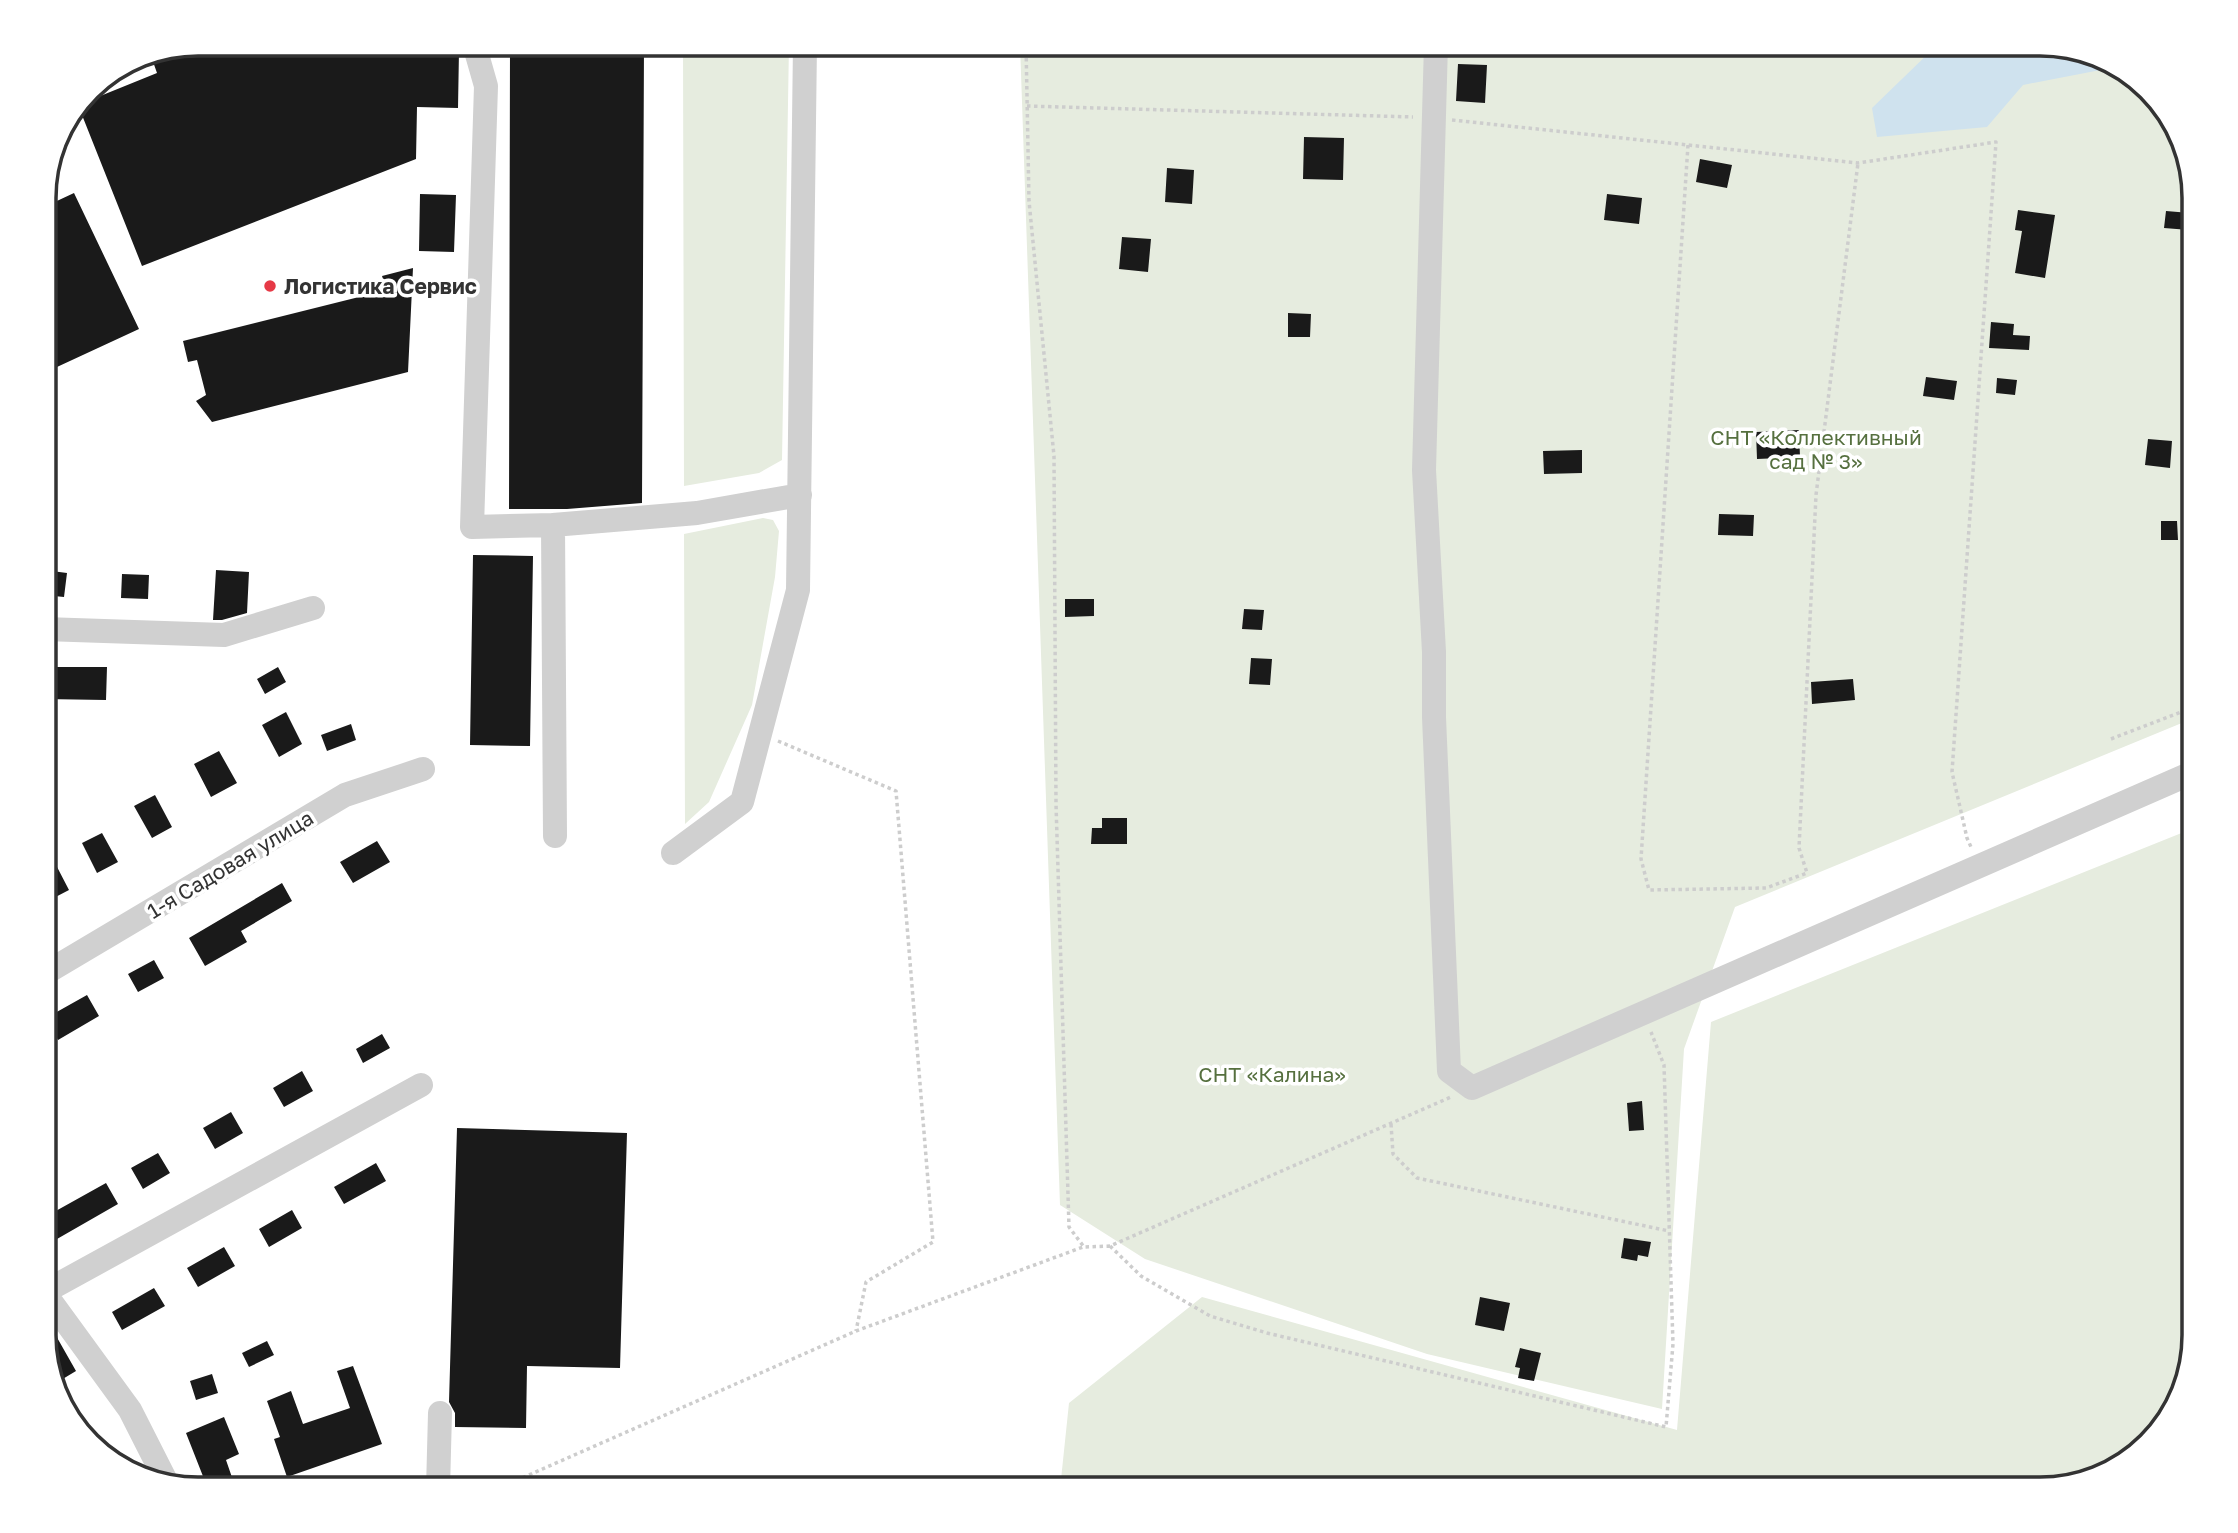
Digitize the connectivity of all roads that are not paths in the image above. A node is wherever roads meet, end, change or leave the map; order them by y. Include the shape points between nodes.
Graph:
1 (477, 56) edge
2 (805, 56) edge
3 (1436, 56) edge
4 (800, 495) junction
5 (553, 525) junction
6 (313, 608) dead end
7 (56, 629) edge
8 (423, 769) dead end
9 (2182, 777) edge
10 (555, 836) dead end
11 (673, 853) dead end
12 (56, 967) edge
13 (421, 1084) dead end
14 (56, 1286) edge
15 (56, 1307) edge
16 (440, 1413) dead end
17 (162, 1472) edge
18 (438, 1477) edge

1 - 5 street via 486,86 472,527
2 - 4 street
3 - 9 street via 1424,470 1449,1071 1472,1088
4 - 5 street via 697,513
4 - 11 street via 798,590 742,802
5 - 10 street
6 - 7 street via 224,635
8 - 12 street, 1-я Садовая улица via 345,795
13 - 14 street
15 - 17 street via 130,1410
16 - 18 street

